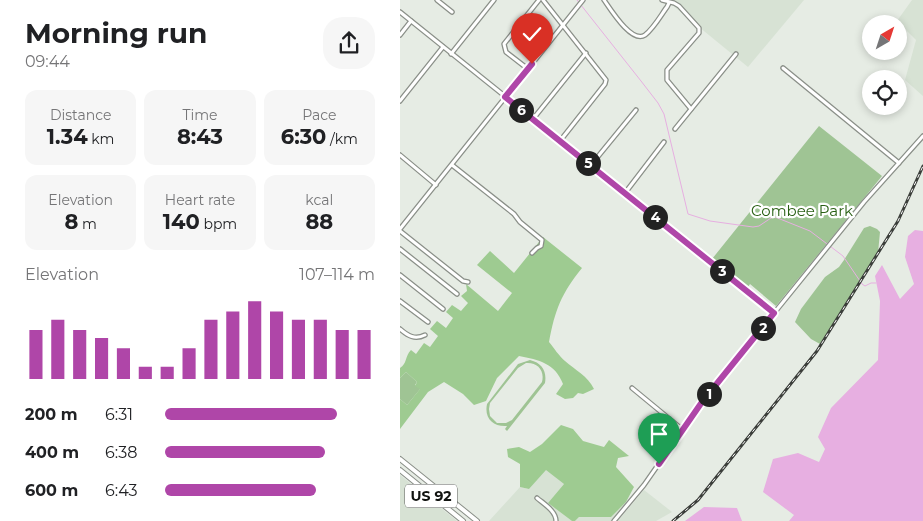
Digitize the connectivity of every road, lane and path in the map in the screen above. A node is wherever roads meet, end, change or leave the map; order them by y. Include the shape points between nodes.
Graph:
1 (437, 0) edge
2 (494, 0) edge
3 (539, 0) edge
4 (543, 0) edge
5 (604, 0) edge
6 (662, 0) edge
7 (581, 2) edge
8 (669, 3) junction
9 (400, 12) edge
10 (452, 12) dead end
11 (411, 21) junction
12 (563, 25) junction
13 (400, 35) edge
14 (443, 47) junction
15 (586, 53) junction
16 (451, 54) junction
17 (736, 54) dead end
18 (783, 68) dead end
19 (528, 70) junction
20 (505, 97) junction
21 (400, 100) edge
22 (691, 109) junction
23 (636, 110) dead end
24 (532, 119) junction
25 (675, 129) dead end
26 (923, 136) edge
27 (560, 141) junction
28 (664, 142) dead end
29 (400, 155) edge
30 (899, 163) junction
31 (452, 165) junction
32 (591, 166) junction
33 (436, 185) junction
34 (625, 193) junction
35 (400, 230) edge
36 (400, 249) edge
37 (532, 253) dead end
38 (400, 275) edge
39 (468, 282) dead end
40 (457, 294) dead end
41 (400, 301) edge
42 (443, 309) dead end
43 (774, 313) junction
44 (428, 322) dead end
45 (400, 329) edge
46 (425, 336) dead end
47 (632, 388) dead end
48 (683, 430) junction
49 (400, 459) edge
50 (400, 465) edge
51 (408, 466) junction
52 (400, 470) edge
53 (411, 479) junction
54 (537, 498) dead end
55 (463, 521) edge
56 (476, 521) edge
57 (556, 521) edge
58 (614, 521) edge

1 - 10 street
2 - 16 street
3 - 19 street via 504,44 505,51
4 - 12 street
5 - 8 street via 629,32 637,37 647,33
6 - 8 street
7 - 12 street
8 - 22 street via 679,6 699,28 699,33 666,75
9 - 11 street
11 - 13 street
11 - 14 street
12 - 15 street
12 - 19 street
14 - 16 street
14 - 21 street
15 - 24 street
15 - 27 street via 606,82
16 - 20 street
17 - 22 street
18 - 30 street
19 - 20 street
20 - 24 street
20 - 31 street
22 - 25 street
23 - 32 street
24 - 27 street
26 - 30 street
27 - 32 street
28 - 34 street
29 - 33 street
30 - 43 street
31 - 33 street
31 - 37 street via 542,240 541,246
32 - 34 street
33 - 35 street
34 - 43 street
35 - 39 street
36 - 40 street
38 - 42 street
41 - 44 street
43 - 48 street
45 - 46 street via 411,337
47 - 48 street
48 - 58 street
49 - 51 main road, US 92
50 - 51 main road
51 - 53 main road
51 - 56 main road, US 92
52 - 53 main road, US 92
53 - 55 main road, US 92
54 - 57 street via 553,512

